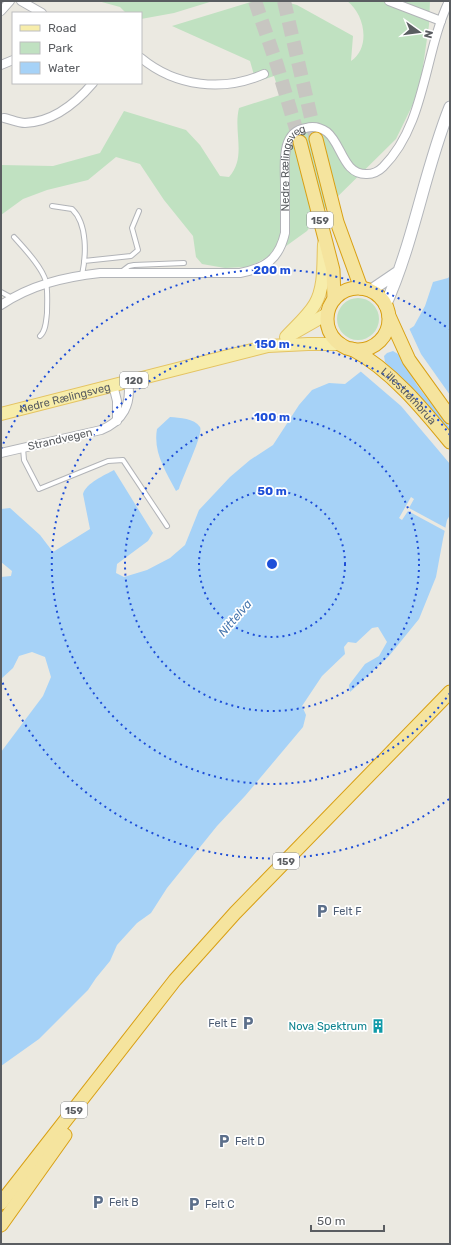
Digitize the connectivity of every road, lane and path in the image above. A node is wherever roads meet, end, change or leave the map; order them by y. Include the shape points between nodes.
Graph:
1 (10, 1) edge
2 (21, 1) edge
3 (389, 1) edge
4 (449, 1) edge
5 (1, 11) edge
6 (40, 12) edge
7 (441, 21) junction
8 (142, 59) edge
9 (12, 60) edge
10 (1, 65) edge
11 (264, 74) dead end
12 (92, 84) edge
13 (450, 106) edge
14 (4, 118) dead end
15 (446, 129) edge
16 (316, 139) tunnel mouth
17 (300, 142) tunnel mouth
18 (52, 206) dead end
19 (139, 211) dead end
20 (325, 236) junction
21 (14, 237) dead end
22 (84, 261) junction
23 (184, 263) dead end
24 (398, 271) junction
25 (120, 273) junction
26 (82, 275) junction
27 (46, 283) junction
28 (366, 290) junction
29 (1, 292) edge
30 (12, 298) junction
31 (334, 299) junction
32 (1, 305) edge
33 (327, 314) junction
34 (389, 317) junction
35 (40, 336) dead end
36 (286, 337) junction
37 (268, 346) junction
38 (352, 350) junction
39 (128, 381) junction
40 (113, 385) junction
41 (1, 414) edge
42 (450, 417) edge
43 (118, 421) junction
44 (450, 442) edge
45 (23, 448) junction
46 (1, 453) edge
47 (167, 526) dead end
48 (450, 692) edge
49 (147, 1016) junction
50 (1, 1203) edge
51 (1, 1225) edge

1 - 5 street
2 - 6 street
3 - 7 street
4 - 7 street, Nedre Rælingsveg
7 - 25 street, Nedre Rælingsveg via 417,109 396,149 377,172 357,172 346,162 330,136 318,128 300,129 289,140 285,159 285,233 282,244 270,262 240,273
8 - 11 street via 156,70 168,75 209,85 232,84
9 - 10 street
12 - 14 street via 65,109 48,118 24,123
13 - 15 main road
15 - 24 main road via 425,182 409,243
16 - 28 highway, 159 via 337,222
17 - 20 highway, 159
18 - 22 lane via 67,207 74,211 84,238
19 - 22 lane via 132,228 138,250 131,256
20 - 31 highway, 159 via 333,270
20 - 36 main road via 319,296 308,313
21 - 27 lane
22 - 26 lane
23 - 25 lane via 129,266
24 - 28 main road
24 - 34 main road
25 - 26 street, Nedre Rælingsveg
26 - 27 street, Nedre Rælingsveg
27 - 30 street, Nedre Rælingsveg
27 - 35 lane via 46,316 44,331
28 - 31 highway via 348,289
28 - 34 highway, 159 via 380,298
29 - 30 lane
30 - 32 street, Nedre Rælingsveg
31 - 33 highway, 159
33 - 36 main road, Nedre Rælingsveg / 120
33 - 38 highway via 328,328 332,335
34 - 38 highway via 386,330 378,342
34 - 42 highway, Lillestrømbrua / 159 via 409,360
36 - 37 main road, Nedre Rælingsveg / 120
37 - 38 main road, Nedre Rælingsveg / 120 via 308,344
37 - 39 main road, Nedre Rælingsveg / 120
38 - 44 highway, Lillestrømbrua via 408,394
39 - 40 main road, Nedre Rælingsveg / 120
39 - 43 street via 128,403
40 - 41 main road, Nedre Rælingsveg / 120
40 - 43 street
43 - 45 street, Strandvegen via 101,430
45 - 46 street, Strandvegen
45 - 47 lane via 24,460 39,489 108,460 122,460
48 - 49 highway, 159 via 236,913 175,980
49 - 50 highway, 159
49 - 51 highway via 126,1052

